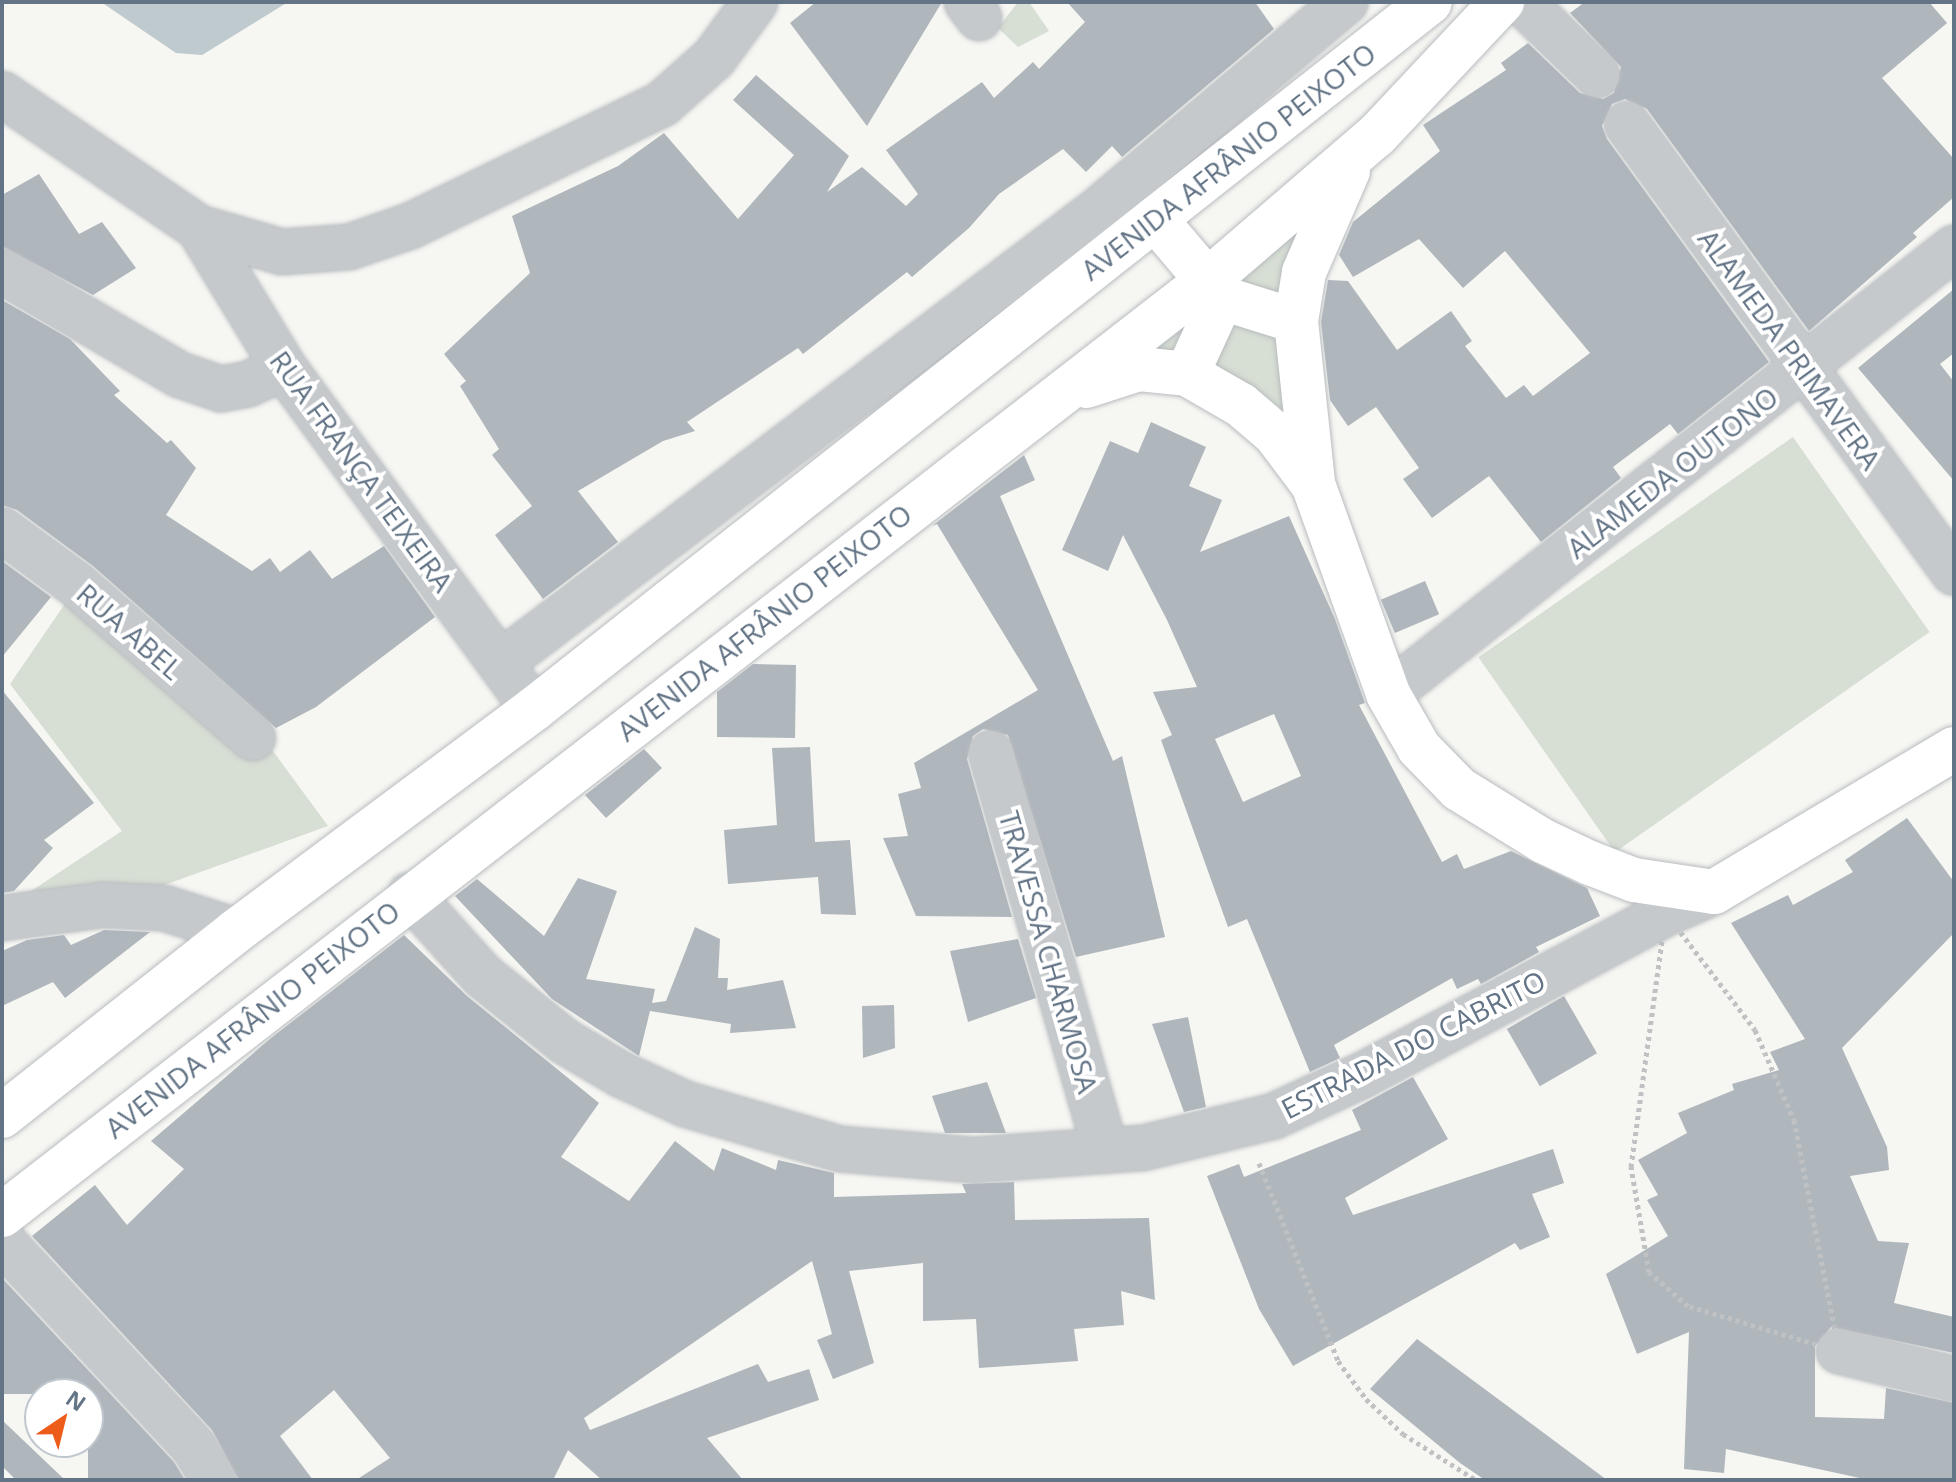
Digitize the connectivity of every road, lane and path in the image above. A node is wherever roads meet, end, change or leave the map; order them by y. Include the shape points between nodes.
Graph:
1 (755, 2) edge
2 (1345, 2) edge
3 (1430, 2) edge
4 (1502, 2) edge
5 (1522, 2) edge
6 (1597, 75) dead end
7 (4, 98) edge
8 (1627, 124) dead end
9 (1377, 135) junction
10 (1155, 219) junction
11 (199, 228) junction
12 (1954, 248) edge
13 (2, 271) edge
14 (1215, 290) junction
15 (1296, 321) junction
16 (284, 368) junction
17 (1803, 369) junction
18 (1187, 374) junction
19 (1061, 394) junction
20 (1313, 484) junction
21 (2, 530) edge
22 (1954, 573) edge
23 (502, 662) junction
24 (1388, 694) junction
25 (534, 709) junction
26 (253, 738) dead end
27 (1954, 749) edge
28 (991, 753) dead end
29 (1714, 892) junction
30 (410, 895) junction
31 (1666, 913) junction
32 (2, 918) edge
33 (236, 931) junction
34 (2, 1116) edge
35 (1243, 1125) junction
36 (1106, 1151) junction
37 (2, 1215) edge
38 (2, 1241) edge
39 (1839, 1351) junction
40 (1954, 1379) edge
41 (214, 1480) edge
42 (1476, 1480) edge

1 - 11 street via 714,58 662,104 410,226 349,247 282,252
2 - 23 street via 1096,212
3 - 10 main road, AVENIDA AFRÂNIO PEIXOTO
4 - 9 main road, AVENIDA AFRÂNIO PEIXOTO
5 - 6 street
7 - 11 street
8 - 17 street, ALAMEDA PRIMAVERA
9 - 14 main road, AVENIDA AFRÂNIO PEIXOTO
9 - 15 main road via 1347,173 1318,231
10 - 14 main road
10 - 25 main road, AVENIDA AFRÂNIO PEIXOTO
11 - 16 street, RUA FRANÇA TEIXEIRA
12 - 17 street, ALAMEDA OUTONO
13 - 16 street via 180,375 221,389
14 - 15 main road
14 - 18 main road
14 - 19 main road, AVENIDA AFRÂNIO PEIXOTO
15 - 20 main road
16 - 23 street, RUA FRANÇA TEIXEIRA
17 - 22 street, ALAMEDA PRIMAVERA
17 - 24 street, ALAMEDA OUTONO
18 - 19 main road via 1139,369
18 - 20 main road via 1264,424
19 - 30 main road, AVENIDA AFRÂNIO PEIXOTO
20 - 24 main road
21 - 26 street, RUA ABEL via 77,585
23 - 25 street, RUA FRANÇA TEIXEIRA
24 - 29 main road via 1419,748 1459,789 1499,815 1555,847 1634,880
25 - 33 main road, AVENIDA AFRÂNIO PEIXOTO
27 - 29 main road, ESTRADA DO CABRITO
28 - 36 street, TRAVESSA CHARMOSA
29 - 31 street, ESTRADA DO CABRITO
30 - 36 street, ESTRADA DO CABRITO via 483,976 564,1041 685,1104 840,1149 974,1160
30 - 37 main road, AVENIDA AFRÂNIO PEIXOTO
31 - 35 street, ESTRADA DO CABRITO via 1363,1075
31 - 39 path via 1755,1030 1794,1120
31 - 39 path via 1631,1167 1649,1272 1688,1306 1737,1325
32 - 33 street via 103,905 164,908
33 - 34 main road, AVENIDA AFRÂNIO PEIXOTO
35 - 36 street, ESTRADA DO CABRITO
35 - 42 path via 1338,1361 1366,1399 1403,1434
38 - 41 street via 194,1447
39 - 40 street

